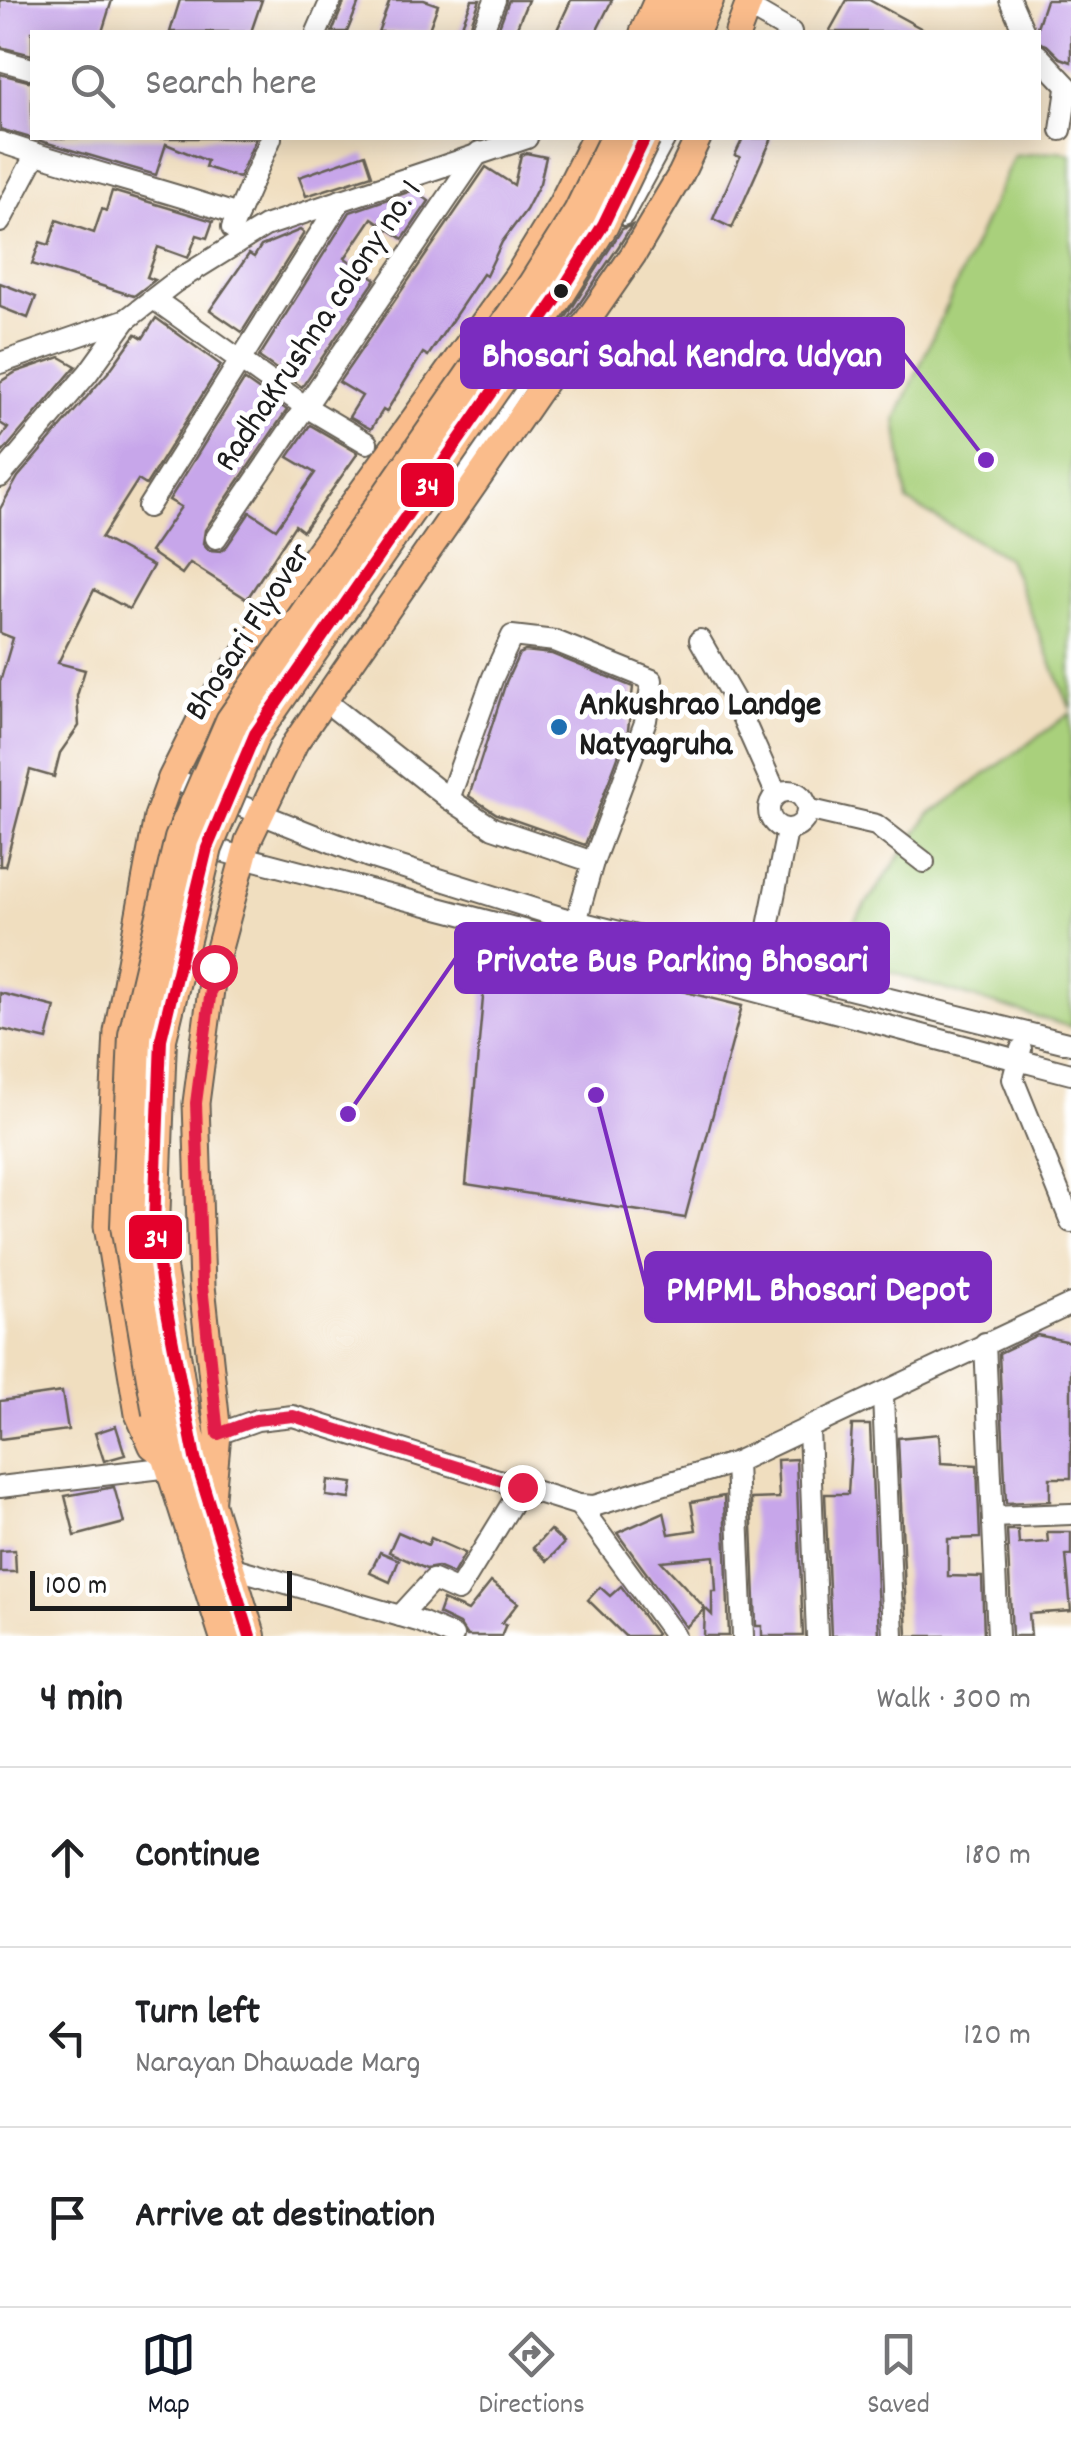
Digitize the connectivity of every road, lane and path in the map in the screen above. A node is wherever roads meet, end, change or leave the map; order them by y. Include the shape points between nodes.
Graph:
1 (330, 0) edge
2 (495, 0) edge
3 (657, 0) edge
4 (678, 0) edge
5 (708, 0) edge
6 (1010, 0) edge
7 (749, 3) edge
8 (318, 30) edge
9 (483, 30) edge
10 (643, 30) edge
11 (665, 30) edge
12 (695, 30) edge
13 (739, 30) edge
14 (788, 30) edge
15 (1023, 30) edge
16 (1041, 58) edge
17 (0, 60) edge
18 (30, 68) edge
19 (1069, 89) edge
20 (1041, 127) edge
21 (1066, 132) edge
22 (270, 140) edge
23 (521, 140) edge
24 (593, 140) edge
25 (614, 140) edge
26 (645, 140) edge
27 (664, 140) edge
28 (697, 140) edge
29 (0, 142) edge
30 (478, 152) junction
31 (36, 154) junction
32 (340, 200) junction
33 (238, 215) junction
34 (0, 222) edge
35 (219, 255) junction
36 (154, 298) junction
37 (126, 320) junction
38 (237, 360) junction
39 (0, 363) edge
40 (306, 407) junction
41 (376, 453) junction
42 (0, 477) edge
43 (448, 505) junction
44 (148, 506) dead end
45 (216, 538) dead end
46 (700, 640) dead end
47 (324, 701) junction
48 (171, 778) junction
49 (776, 792) junction
50 (450, 799) junction
51 (807, 809) junction
52 (261, 813) junction
53 (154, 831) junction
54 (787, 831) junction
55 (243, 858) junction
56 (594, 862) junction
57 (924, 862) dead end
58 (576, 922) junction
59 (760, 967) junction
60 (1025, 1032) junction
61 (1071, 1044) edge
62 (1018, 1060) junction
63 (1071, 1074) edge
64 (1071, 1222) edge
65 (1071, 1304) edge
66 (986, 1343) junction
67 (882, 1396) junction
68 (172, 1411) junction
69 (809, 1429) junction
70 (218, 1434) junction
71 (736, 1462) junction
72 (170, 1463) junction
73 (0, 1487) edge
74 (522, 1487) junction
75 (578, 1505) junction
76 (211, 1509) junction
77 (1071, 1514) edge
78 (993, 1517) junction
79 (227, 1566) junction
80 (400, 1616) junction
81 (420, 1629) edge
82 (225, 1636) edge
83 (250, 1636) edge
84 (453, 1636) edge
85 (676, 1636) edge
86 (742, 1636) edge
87 (816, 1636) edge
88 (893, 1636) edge
89 (998, 1636) edge

1 - 8 street
2 - 9 street
3 - 10 main road
4 - 11 highway
5 - 12 highway
6 - 15 street
7 - 13 main road
7 - 14 street
16 - 19 street
17 - 18 street
19 - 21 street
20 - 21 street
22 - 33 street
23 - 30 street
24 - 41 main road via 517,276
25 - 68 highway, Bhosari Flyover, bridge via 533,285 231,721 180,839 134,1036 126,1226 134,1284
26 - 68 highway, Bhosari Flyover, bridge via 556,300 256,734 207,848 161,1039 154,1224
27 - 43 street
28 - 43 main road via 633,255
29 - 31 street
30 - 32 street
30 - 40 street, RadhaKrushna colony no. 1
31 - 33 street
31 - 34 street
32 - 35 street via 265,226
32 - 38 street
33 - 35 street
35 - 36 street
36 - 37 street
36 - 38 street
37 - 39 street
37 - 42 street
38 - 40 street
38 - 44 street
40 - 41 street
40 - 45 street, RadhaKrushna colony no. 1
41 - 43 main road
41 - 48 main road via 207,706
43 - 47 main road
46 - 49 street
47 - 50 street
47 - 52 main road
48 - 52 street
48 - 53 main road
49 - 51 street via 792,790
49 - 54 street via 770,819
50 - 56 street via 493,828
50 - 56 street via 512,636 556,641 652,680 646,720
51 - 54 street via 801,824
51 - 57 street via 876,825
52 - 55 main road
52 - 58 street via 340,846
53 - 55 street
53 - 72 main road via 117,1032 107,1226 138,1414 152,1446
54 - 59 street
55 - 62 street
55 - 70 main road via 214,967 196,1103 202,1286
56 - 58 street
58 - 59 street
59 - 60 street
60 - 61 street
60 - 62 street
62 - 63 street
62 - 64 street via 1013,1079
65 - 66 street
66 - 67 street
66 - 78 street
67 - 69 street
67 - 88 street
68 - 72 highway
68 - 76 highway
69 - 71 street
69 - 87 street
70 - 74 street via 293,1416
70 - 76 main road
71 - 75 street via 594,1506
71 - 86 street
72 - 73 street
72 - 82 highway
74 - 75 street
74 - 80 street via 458,1591 433,1580
75 - 85 street
76 - 79 highway
77 - 78 street
78 - 89 street
79 - 80 street
79 - 83 highway
80 - 81 street
81 - 84 street

